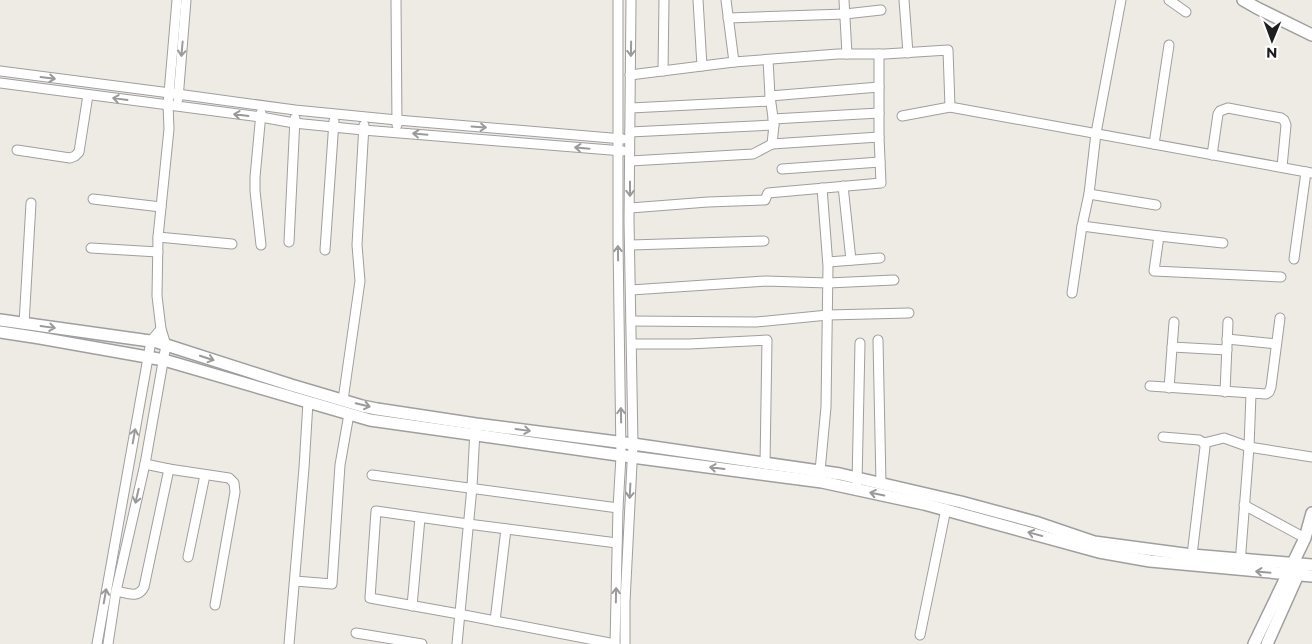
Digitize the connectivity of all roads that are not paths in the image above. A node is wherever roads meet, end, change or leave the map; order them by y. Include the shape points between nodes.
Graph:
1 (177, 0) edge
2 (186, 0) edge
3 (396, 0) edge
4 (618, 0) edge
5 (631, 0) edge
6 (664, 0) edge
7 (698, 0) edge
8 (726, 0) edge
9 (844, 0) edge
10 (904, 0) edge
11 (1121, 0) edge
12 (1169, 0) edge
13 (1243, 0) edge
14 (881, 10) dead end
15 (1186, 12) dead end
16 (845, 14) junction
17 (728, 18) junction
18 (1312, 35) edge
19 (1169, 46) dead end
20 (908, 52) junction
21 (847, 54) junction
22 (879, 54) junction
23 (768, 60) junction
24 (734, 62) junction
25 (702, 66) junction
26 (0, 71) edge
27 (663, 71) junction
28 (630, 75) junction
29 (0, 83) edge
30 (879, 87) junction
31 (174, 93) junction
32 (88, 94) junction
33 (770, 98) junction
34 (173, 106) junction
35 (262, 106) junction
36 (950, 107) junction
37 (631, 108) junction
38 (295, 110) junction
39 (879, 113) junction
40 (335, 114) junction
41 (902, 116) dead end
42 (261, 117) junction
43 (364, 117) junction
44 (397, 120) junction
45 (773, 122) junction
46 (294, 123) junction
47 (334, 126) junction
48 (364, 130) junction
49 (397, 133) junction
50 (1096, 134) junction
51 (631, 136) junction
52 (879, 137) junction
53 (618, 138) junction
54 (772, 144) junction
55 (1154, 144) junction
56 (17, 150) dead end
57 (618, 151) junction
58 (1212, 155) junction
59 (630, 157) junction
60 (880, 162) junction
61 (1282, 167) junction
62 (782, 169) dead end
63 (1309, 172) edge
64 (843, 186) junction
65 (822, 188) junction
66 (1089, 194) junction
67 (93, 199) dead end
68 (32, 203) dead end
69 (1156, 204) dead end
70 (161, 207) junction
71 (630, 208) junction
72 (1082, 226) junction
73 (1159, 236) junction
74 (158, 237) junction
75 (289, 242) dead end
76 (764, 242) dead end
77 (1224, 243) dead end
78 (232, 244) dead end
79 (261, 245) dead end
80 (630, 245) junction
81 (91, 248) dead end
82 (325, 250) dead end
83 (158, 252) junction
84 (880, 258) dead end
85 (1294, 259) dead end
86 (851, 260) junction
87 (828, 262) junction
88 (1281, 277) dead end
89 (894, 280) dead end
90 (828, 283) junction
91 (631, 290) junction
92 (1072, 293) dead end
93 (910, 313) dead end
94 (828, 315) junction
95 (1280, 318) dead end
96 (0, 320) edge
97 (631, 321) junction
98 (1174, 322) dead end
99 (1228, 322) dead end
100 (24, 324) junction
101 (161, 329) junction
102 (0, 332) edge
103 (1227, 339) junction
104 (878, 340) dead end
105 (152, 342) junction
106 (860, 343) dead end
107 (632, 344) junction
108 (1276, 344) junction
109 (166, 345) junction
110 (1172, 347) junction
111 (1227, 350) junction
112 (149, 357) junction
113 (164, 360) junction
114 (1150, 386) dead end
115 (1169, 388) junction
116 (1225, 392) junction
117 (1250, 394) junction
118 (343, 400) junction
119 (308, 402) junction
120 (349, 414) junction
121 (475, 429) junction
122 (1163, 437) dead end
123 (1204, 443) junction
124 (627, 444) junction
125 (1249, 446) junction
126 (626, 456) junction
127 (1312, 457) edge
128 (145, 464) junction
129 (765, 464) junction
130 (169, 469) junction
131 (820, 471) junction
132 (205, 475) junction
133 (372, 475) dead end
134 (857, 484) junction
135 (881, 484) junction
136 (472, 488) junction
137 (1244, 505) junction
138 (618, 508) junction
139 (946, 509) junction
140 (1312, 513) edge
141 (420, 518) junction
142 (468, 524) junction
143 (506, 529) junction
144 (1304, 541) junction
145 (617, 543) junction
146 (1192, 555) junction
147 (188, 557) dead end
148 (1240, 564) junction
149 (1299, 568) edge
150 (1312, 576) edge
151 (295, 581) junction
152 (116, 591) junction
153 (215, 605) dead end
154 (412, 606) junction
155 (460, 614) junction
156 (495, 621) junction
157 (356, 633) dead end
158 (920, 635) dead end
159 (97, 644) edge
160 (108, 644) edge
161 (289, 644) edge
162 (422, 644) edge
163 (457, 644) edge
164 (615, 644) edge
165 (625, 644) edge
166 (1254, 644) edge
167 (1267, 644) edge

1 - 31 street
2 -> 31 street
3 - 44 street
4 - 53 street
5 -> 28 street
6 - 27 street
7 - 25 street
8 - 17 street
9 - 16 street
10 - 20 street
11 - 50 street
12 - 15 street
13 - 18 street
14 - 16 street
16 - 17 street
16 - 21 street
17 - 24 street
19 - 55 street
20 - 22 street
20 - 36 street via 948,50
21 - 22 street
21 - 23 street
22 - 30 street
23 - 24 street
23 - 33 street
24 - 25 street
25 - 27 street
26 -> 31 street
27 - 28 street
28 - 37 street
29 - 32 street
30 - 33 street
30 - 39 street
31 - 34 street
31 - 35 street
34 -> 32 street
32 - 56 street via 79,152 75,156 70,158
33 - 37 street
33 - 45 street
42 -> 34 street
34 - 70 street via 168,125
35 - 38 street
35 - 42 street
36 - 41 street
36 - 50 street
37 - 51 street
38 - 40 street
38 - 46 street
39 - 45 street
39 - 52 street
40 - 43 street
40 - 47 street
42 - 46 street
42 - 79 street via 255,184
43 - 44 street
43 - 48 street
44 - 49 street
44 -> 53 street
45 - 51 street
45 - 54 street
46 - 47 street
46 - 75 street
47 - 48 street
47 - 82 street
48 - 49 street
48 - 118 street via 358,244 360,281
57 -> 49 street
50 - 55 street
50 - 66 street
51 - 53 street
51 - 59 street
52 - 54 street
52 - 60 street
53 - 57 street
54 - 59 street via 753,154
55 - 58 street
57 - 59 street
124 -> 57 street via 618,241
58 - 61 street
58 - 61 street via 1218,114 1228,108 1284,120
59 -> 71 street
60 - 62 street
60 - 64 street via 880,183
61 - 63 street
63 - 85 street
64 - 65 street
64 - 86 street
65 - 71 street via 768,193 764,200
65 - 87 street
66 - 69 street
66 - 72 street
67 - 70 street
68 - 100 street
70 - 74 street
71 - 80 street
72 - 73 street
72 - 92 street
73 - 77 street
73 - 88 street via 1154,271
74 - 78 street
74 - 83 street
76 - 80 street
80 - 91 street
81 - 83 street
83 - 101 street via 157,296
84 - 86 street
86 - 87 street
87 - 90 street
89 - 90 street
90 - 91 street via 766,281
90 - 94 street
91 - 97 street
93 - 94 street
94 - 97 street via 756,322
94 - 131 street via 826,407
95 - 108 street
96 - 100 street
97 - 107 street
98 - 110 street
99 - 103 street
100 -> 105 street
101 - 105 street
101 - 109 street
102 - 112 street
103 - 108 street
103 - 111 street
104 - 135 street
105 - 109 street
105 - 112 street
106 - 134 street
107 - 124 street
107 - 129 street via 767,340
108 - 117 street via 1269,392
109 - 113 street
109 -> 118 street
110 - 111 street
110 - 115 street
111 - 116 street
112 - 113 street
159 -> 112 street
113 - 119 street
113 - 128 street
114 - 115 street
115 - 116 street
116 - 117 street
117 - 125 street
118 -> 121 street
119 - 120 street
119 - 151 street
120 - 121 street via 376,421
120 - 151 street via 340,465 332,584
121 -> 124 street
121 - 126 street
121 - 136 street
122 - 123 street
123 - 125 street via 1224,438
123 - 146 street
124 - 126 street
124 - 129 street
125 - 127 street
125 - 137 street
134 -> 126 street
126 - 138 street
126 -> 165 street
128 - 130 street
128 -> 152 street
129 - 131 street
130 - 132 street
130 - 152 street via 142,592 133,595
131 - 134 street
132 - 147 street
132 - 153 street via 229,478 235,486
133 - 136 street
134 - 135 street
139 -> 134 street
135 - 146 street via 1035,522 1094,542
136 - 138 street
136 - 142 street
137 - 144 street
137 - 148 street
138 - 145 street
148 -> 139 street via 1150,561 1100,552
139 - 158 street
140 - 144 street
141 - 142 street
141 - 154 street
141 - 154 street via 376,511 370,598
142 - 143 street
142 - 155 street
143 - 145 street
143 - 156 street
144 - 149 street
164 -> 145 street
146 - 148 street
148 - 149 street
149 - 150 street
149 - 166 street
149 - 167 street
151 - 161 street
152 - 160 street
154 - 155 street
155 - 156 street
155 - 163 street
156 - 164 street
157 - 162 street

